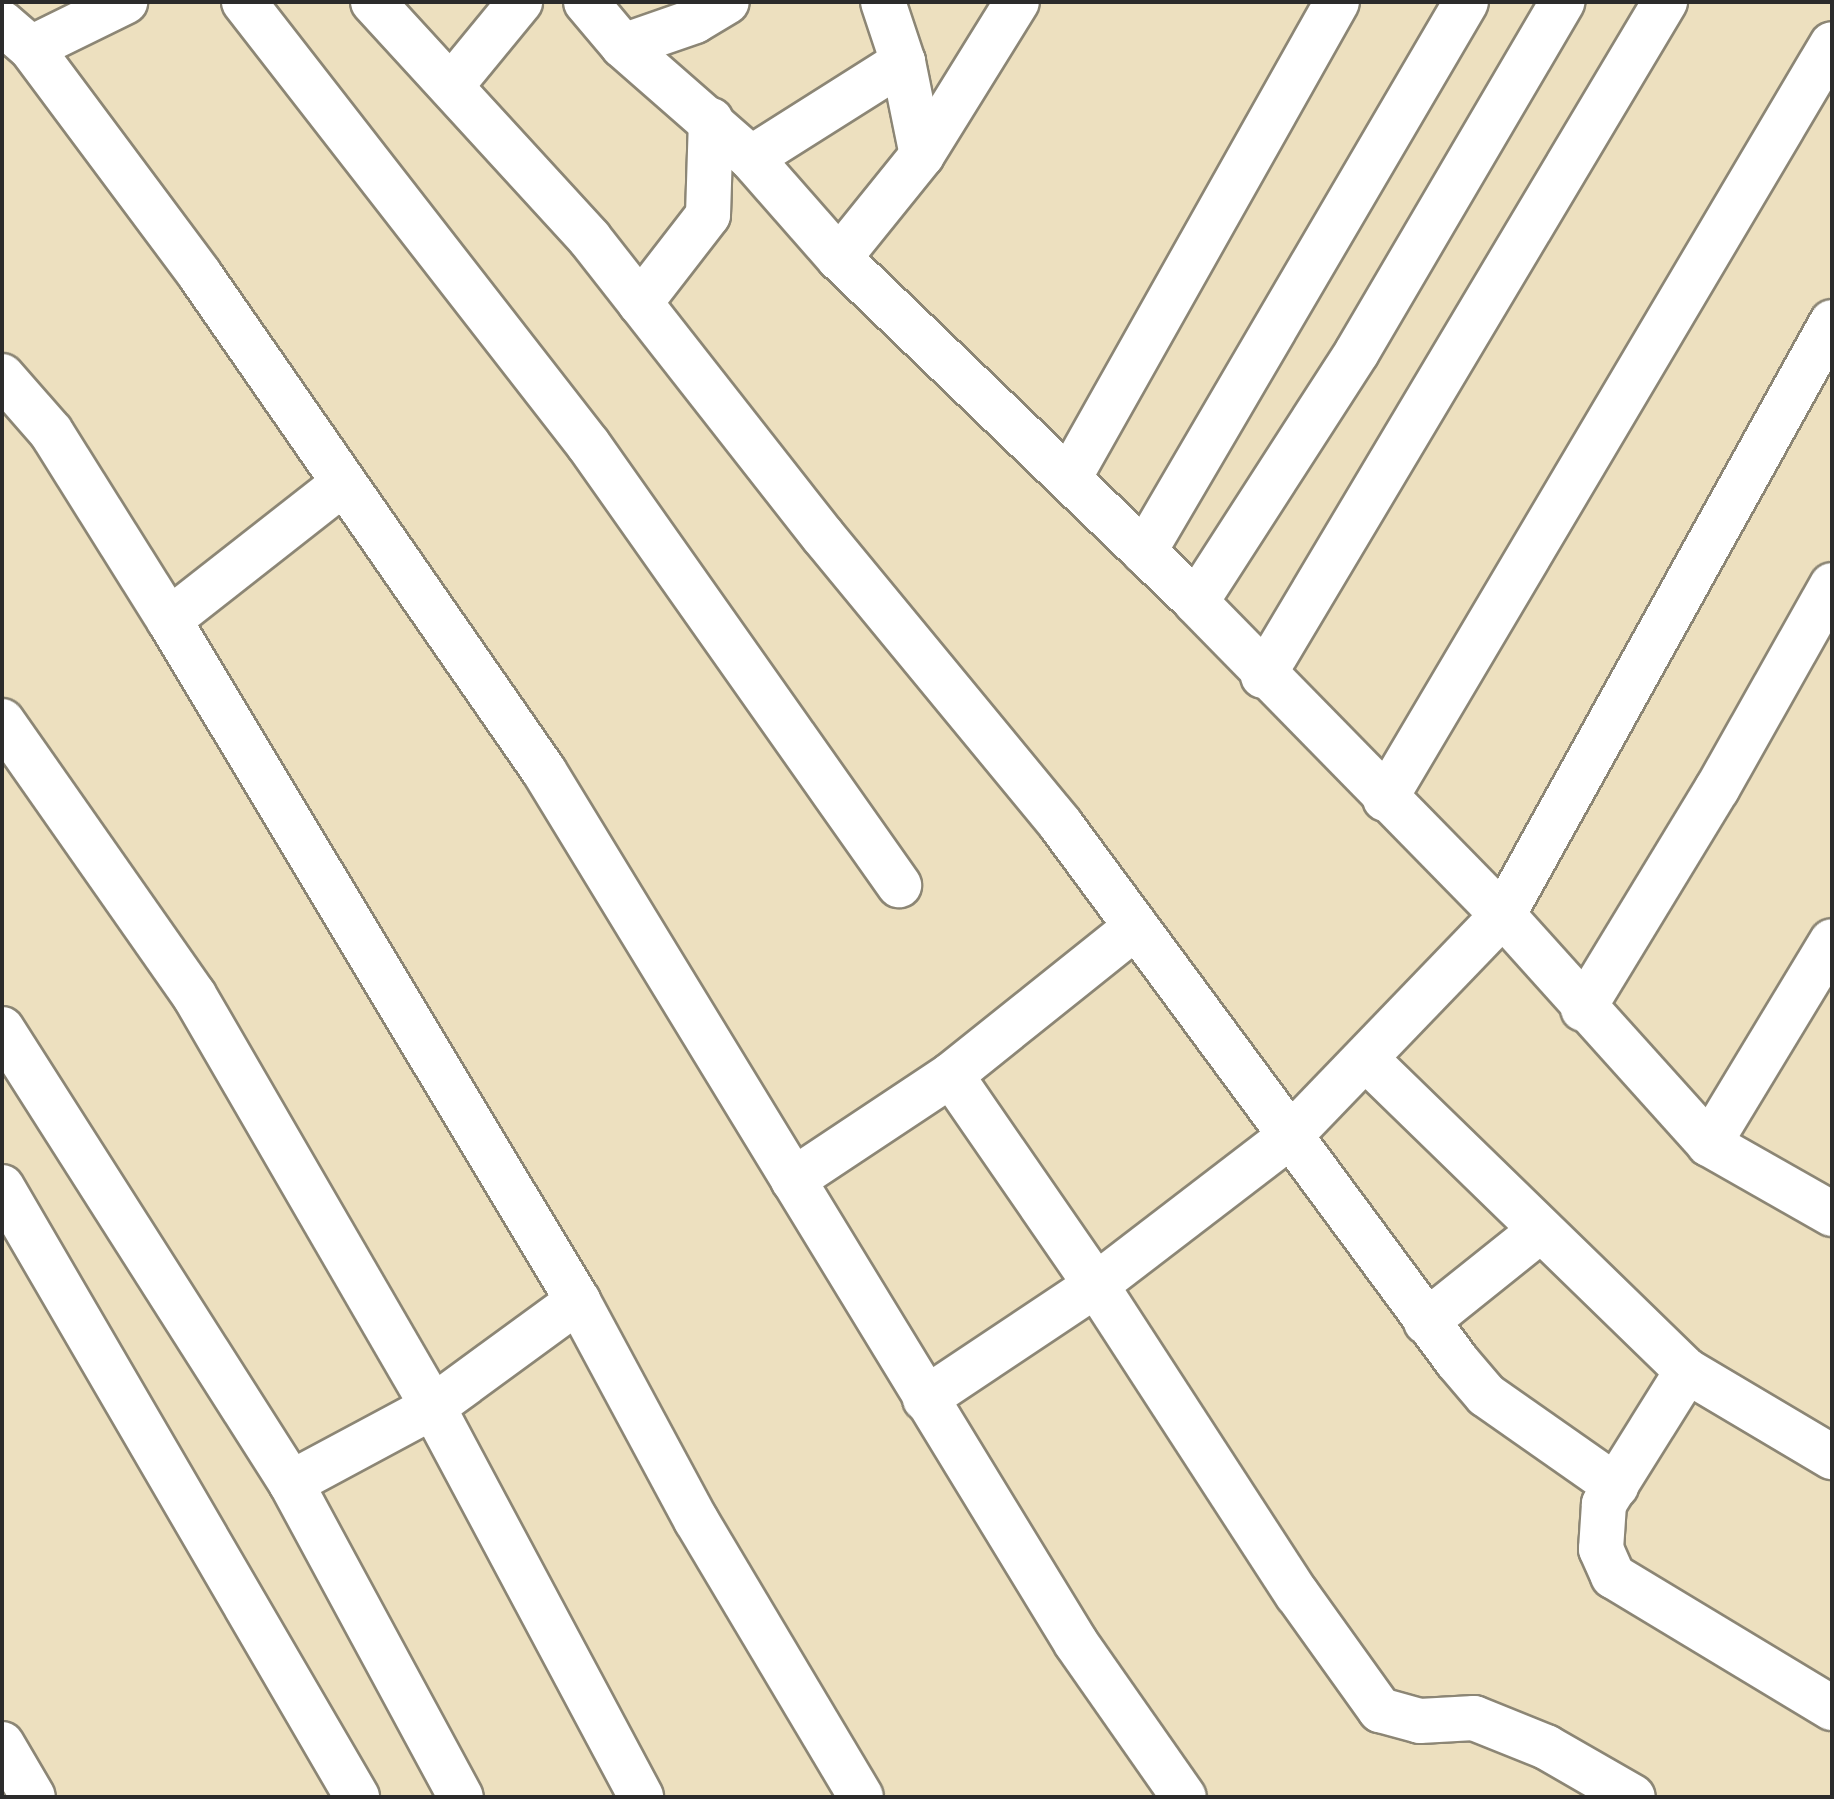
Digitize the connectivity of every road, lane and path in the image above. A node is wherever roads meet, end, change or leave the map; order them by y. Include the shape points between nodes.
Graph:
1 (125, 2) edge
2 (244, 2) edge
3 (373, 2) edge
4 (520, 2) edge
5 (586, 2) edge
6 (883, 2) edge
7 (1017, 2) edge
8 (1337, 2) edge
9 (1466, 2) edge
10 (1562, 2) edge
11 (1665, 2) edge
12 (702, 8) edge
13 (16, 35) edge
14 (1832, 44) edge
15 (623, 46) junction
16 (903, 62) junction
17 (451, 86) junction
18 (711, 120) junction
19 (922, 155) junction
20 (751, 158) junction
21 (839, 258) junction
22 (640, 303) junction
23 (1832, 322) edge
24 (2, 376) edge
25 (1069, 478) junction
26 (341, 485) junction
27 (1144, 552) junction
28 (1832, 585) edge
29 (1196, 602) junction
30 (169, 620) junction
31 (1263, 676) junction
32 (2, 721) edge
33 (1385, 799) junction
34 (899, 885) dead end
35 (1503, 915) junction
36 (1136, 927) junction
37 (1832, 941) edge
38 (1583, 1009) junction
39 (2, 1029) edge
40 (1368, 1061) junction
41 (951, 1075) junction
42 (1289, 1137) junction
43 (1709, 1144) junction
44 (793, 1180) junction
45 (2, 1187) edge
46 (1832, 1214) edge
47 (1541, 1230) junction
48 (1096, 1285) junction
49 (578, 1301) junction
50 (1426, 1322) junction
51 (1687, 1371) junction
52 (925, 1399) junction
53 (433, 1407) junction
54 (1832, 1457) edge
55 (291, 1483) junction
56 (1616, 1486) junction
57 (1832, 1708) edge
58 (2, 1744) edge
59 (33, 1797) edge
60 (357, 1797) edge
61 (461, 1797) edge
62 (641, 1797) edge
63 (861, 1797) edge
64 (1184, 1797) edge
65 (1633, 1797) edge

1 - 13 street
2 - 34 street via 588,444
3 - 17 street
4 - 17 street
5 - 15 street
6 - 16 street
7 - 19 street
8 - 25 street
9 - 27 street
10 - 29 street via 1357,352
11 - 31 street
12 - 15 street
13 - 26 street via 200,275
14 - 33 street
15 - 18 street
16 - 19 street
16 - 20 street
17 - 22 street via 590,239
18 - 20 street
18 - 22 street via 708,215
19 - 21 street
20 - 21 street
21 - 25 street
22 - 36 street via 1061,825
23 - 35 street
24 - 30 street via 51,432
25 - 27 street
26 - 30 street
26 - 44 street via 544,771
27 - 29 street
28 - 38 street via 1717,789
29 - 31 street
30 - 49 street
31 - 33 street
32 - 53 street via 194,995
33 - 35 street
35 - 38 street
35 - 40 street
36 - 41 street
36 - 42 street
37 - 43 street
38 - 43 street
39 - 55 street
40 - 42 street
40 - 47 street
41 - 44 street
41 - 48 street
42 - 48 street
42 - 50 street
43 - 46 street
44 - 52 street
45 - 60 street
47 - 50 street
47 - 51 street
48 - 52 street
48 - 65 street via 1297,1594 1380,1710 1420,1721 1474,1718 1546,1747
49 - 53 street
49 - 63 street via 696,1520
50 - 56 street via 1486,1395
51 - 54 street
51 - 56 street
52 - 64 street via 1076,1643
53 - 55 street
53 - 62 street
55 - 61 street
56 - 57 street via 1604,1504 1601,1525 1601,1549 1613,1576
58 - 59 street

